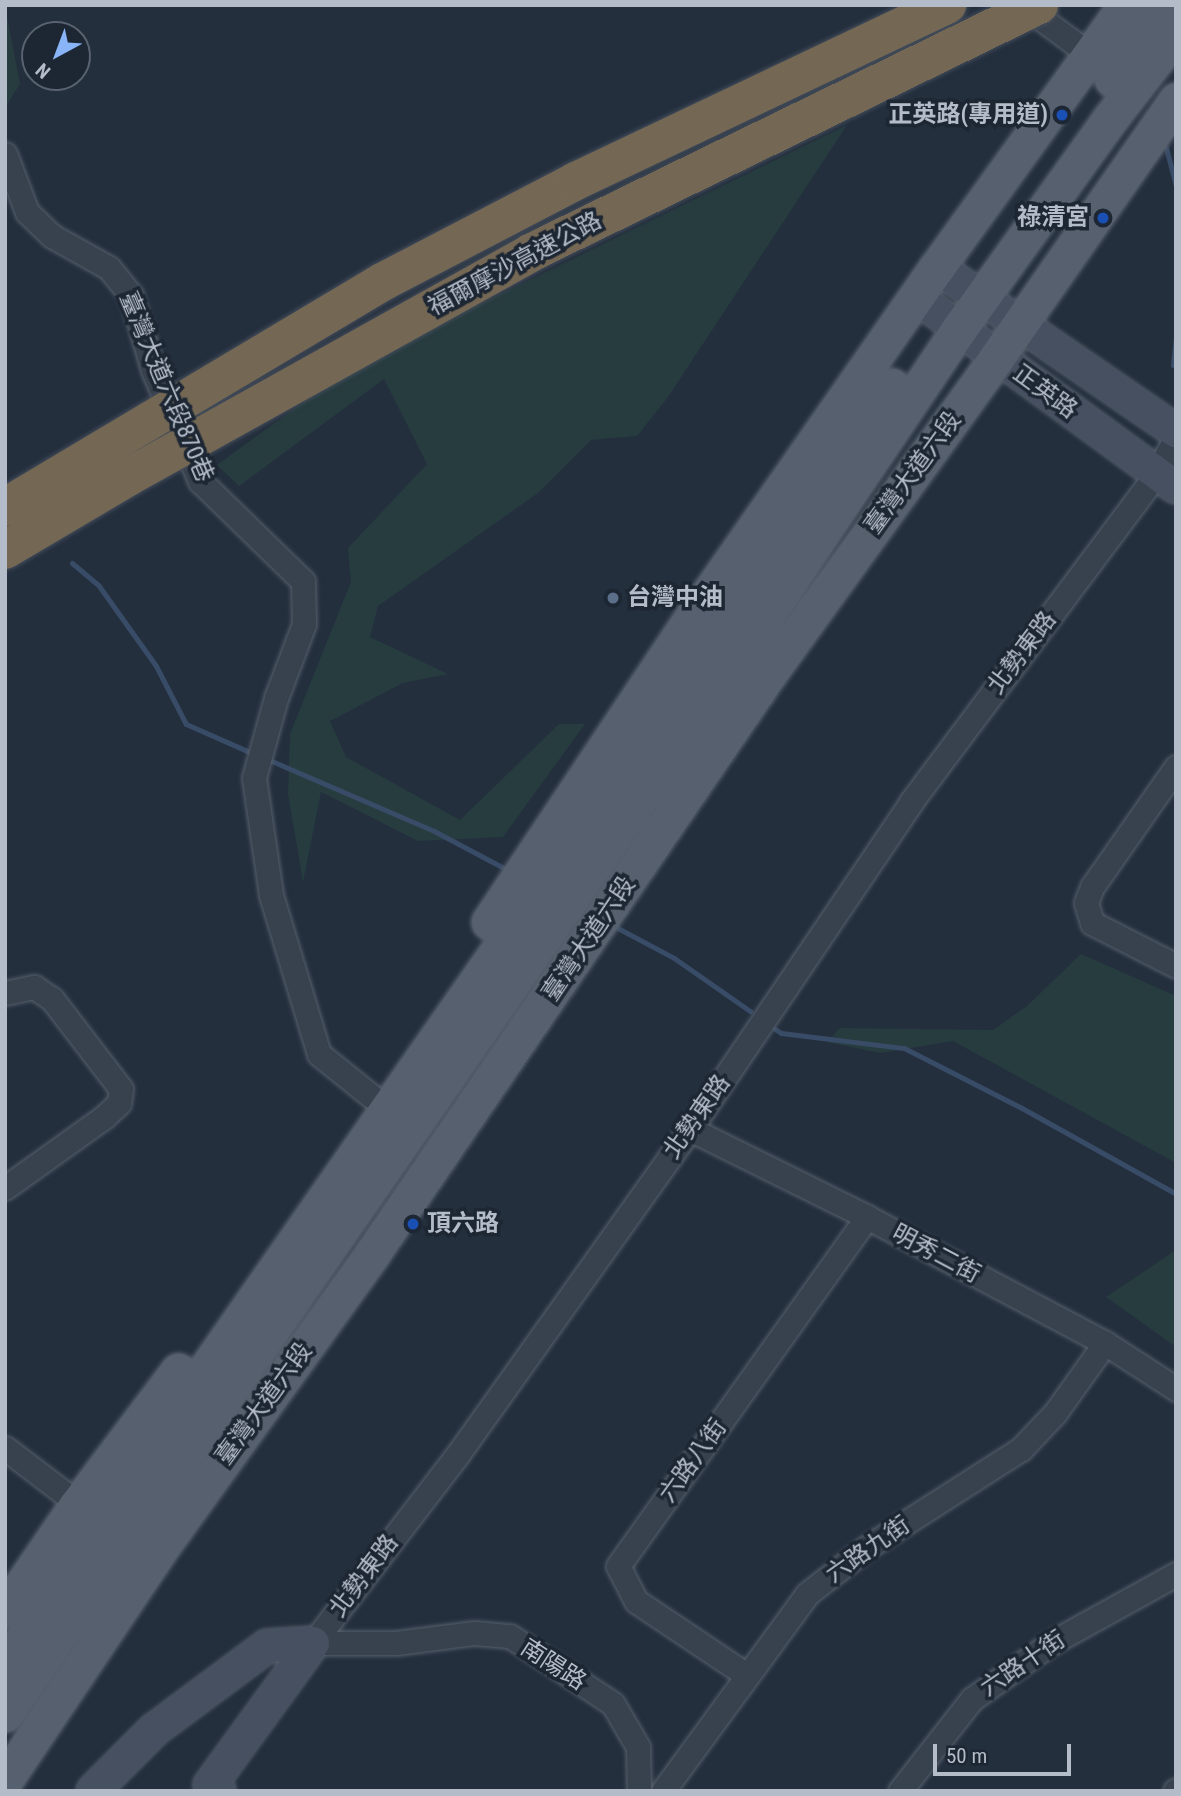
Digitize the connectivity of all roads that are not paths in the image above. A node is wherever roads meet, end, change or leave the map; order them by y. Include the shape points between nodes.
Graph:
1 (947, 5) edge
2 (1023, 5) edge
3 (1039, 5) edge
4 (1126, 5) edge
5 (1166, 5) edge
6 (1176, 34) edge
7 (1089, 54) junction
8 (1176, 100) edge
9 (5, 154) edge
10 (961, 284) junction
11 (939, 314) junction
12 (1019, 324) junction
13 (997, 357) junction
14 (1176, 431) edge
15 (1176, 437) edge
16 (1166, 480) edge
17 (5, 507) edge
18 (5, 550) edge
19 (1176, 767) edge
20 (1176, 966) edge
21 (5, 993) edge
22 (371, 1096) junction
23 (690, 1129) junction
24 (5, 1188) edge
25 (867, 1217) junction
26 (1105, 1343) junction
27 (1176, 1389) edge
28 (5, 1448) edge
29 (118, 1529) junction
30 (1176, 1574) edge
31 (5, 1610) edge
32 (313, 1643) junction
33 (5, 1665) edge
34 (745, 1674) junction
35 (5, 1714) edge
36 (5, 1780) edge
37 (212, 1789) edge
38 (93, 1791) edge
39 (639, 1791) edge
40 (663, 1791) edge
41 (901, 1791) edge

1 - 17 highway, 福爾摩沙高速公路, bridge via 576,181 384,281
2 - 7 street
3 - 18 highway, 福爾摩沙高速公路, bridge via 532,252
4 - 7 main road, 臺灣大道六段
5 - 10 main road, 臺灣大道六段
6 - 10 main road, 臺灣大道六段 via 1110,119
7 - 10 main road, 臺灣大道六段
8 - 12 main road, 臺灣大道六段
9 - 22 street, 臺灣大道六段870巷 via 27,212 52,236 109,268 131,295 153,370 201,481 303,580 304,624 276,698 254,778 271,895 319,1054
10 - 11 main road, 臺灣大道六段
10 - 12 street, 正英路
11 - 13 street, 正英路
11 - 22 main road, 臺灣大道六段 via 694,615
11 - 29 main road, 臺灣大道六段 via 176,1412
12 - 13 main road, 臺灣大道六段
12 - 14 street, 正英路
13 - 16 street, 正英路
13 - 29 main road, 臺灣大道六段 via 770,672 372,1254
15 - 16 street, 北勢東路
16 - 23 street, 北勢東路 via 903,814
19 - 20 street via 1092,887 1086,903 1092,923
21 - 24 street via 34,987 52,999 121,1089 119,1103
22 - 29 main road, 臺灣大道六段 via 186,1360
23 - 25 street, 明秀二街
23 - 32 street, 北勢東路 via 458,1454
25 - 26 street, 明秀二街
25 - 34 street, 六路八街 via 618,1566 636,1601
26 - 27 street, 明秀二街
26 - 34 street, 六路九街 via 1055,1413 1021,1449 866,1548 807,1594
28 - 29 street
29 - 31 main road, 臺灣大道六段
29 - 33 main road, 臺灣大道六段
29 - 35 main road, 臺灣大道六段
29 - 36 main road, 臺灣大道六段
30 - 41 street, 六路十街 via 1051,1643 972,1699
32 - 37 street, 北勢東路
32 - 38 street via 267,1646 154,1730
32 - 39 street, 南陽路 via 396,1643 474,1633 510,1636 613,1704 638,1748
34 - 40 street, 六路九街

